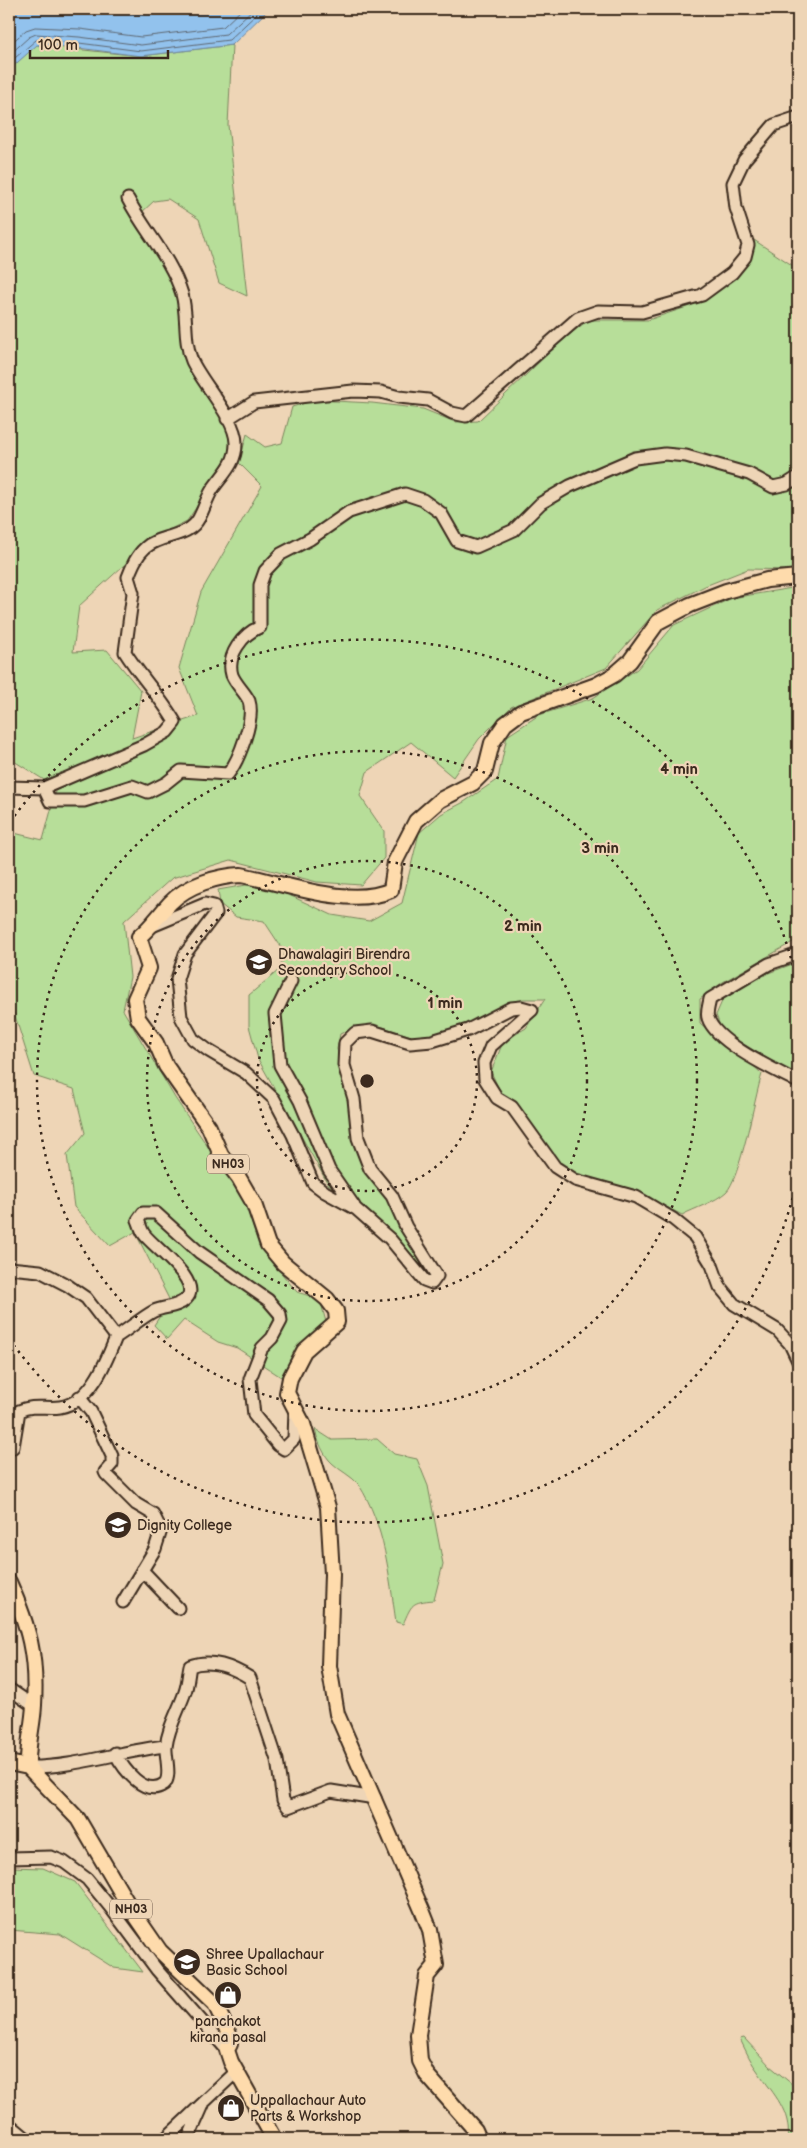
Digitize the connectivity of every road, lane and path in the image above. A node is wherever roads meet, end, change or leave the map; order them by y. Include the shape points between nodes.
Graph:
1 (798, 117) edge
2 (128, 199) dead end
3 (227, 419) junction
4 (798, 477) edge
5 (798, 577) edge
6 (9, 787) edge
7 (44, 788) junction
8 (152, 926) junction
9 (798, 954) edge
10 (291, 981) dead end
11 (798, 1082) edge
12 (356, 1209) junction
13 (9, 1268) edge
14 (116, 1337) junction
15 (798, 1362) edge
16 (79, 1397) junction
17 (295, 1410) junction
18 (9, 1450) edge
19 (142, 1570) junction
20 (9, 1582) edge
21 (123, 1602) dead end
22 (178, 1608) dead end
23 (9, 1689) edge
24 (34, 1706) junction
25 (166, 1746) junction
26 (114, 1753) junction
27 (9, 1763) edge
28 (28, 1766) junction
29 (375, 1798) junction
30 (9, 1858) edge
31 (228, 2050) junction
32 (236, 2072) junction
33 (205, 2099) junction
34 (9, 2124) edge
35 (27, 2139) edge
36 (165, 2139) edge
37 (188, 2139) edge
38 (274, 2139) edge
39 (479, 2139) edge

1 - 3 street via 774,125 744,160 733,183 736,208 748,245 745,257 732,273 702,295 642,312 598,311 578,318 466,416 452,414 428,400 399,398 380,392 353,392 254,402
2 - 3 street via 169,262 182,295 192,362
3 - 7 street via 237,442 234,459 211,492 198,520 179,534 146,547 136,557 128,577 133,593 124,652 163,701 175,722 167,732 144,746
4 - 7 street via 773,487 749,474 686,456 665,454 635,458 570,486 541,503 514,530 476,547 457,541 441,513 423,500 405,494 348,512 310,539 281,554 265,572 260,585 260,627 239,642 233,658 232,674 249,702 250,712 240,753 228,774 181,771 148,792 132,786 84,801 50,801
5 - 8 main road, NH03 via 767,580 690,605 658,622 630,661 614,675 596,685 521,712 505,724 492,743 485,771 473,783 440,800 416,821 396,862 391,890 380,895 356,897 241,875 228,876 187,891 172,901
6 - 7 street
8 - 12 street via 205,904 214,906 216,913 185,954 177,979 181,1017 193,1038 208,1051 246,1073 274,1099 313,1183
8 - 17 main road, NH03 via 139,937 149,968 135,999 138,1018 156,1043 166,1066 209,1127 221,1155 254,1204 268,1246 336,1311 337,1322 304,1351 290,1378 287,1393
9 - 11 street via 769,964 710,999 707,1016 721,1036
10 - 12 street via 275,1014 280,1065 300,1101 329,1170
12 - 15 street via 390,1240 424,1280 432,1282 437,1276 406,1228 392,1196 370,1169 358,1138 354,1099 344,1065 345,1043 355,1033 372,1031 410,1042 432,1041 468,1030 511,1008 532,1010 491,1046 484,1063 485,1079 497,1098 512,1107 555,1167 575,1180 636,1197 673,1219 695,1237 712,1265 720,1287 734,1304 778,1330 790,1344
13 - 14 street via 40,1271 67,1285 86,1298
14 - 16 street via 91,1387
14 - 17 street via 155,1311 187,1299 190,1292 190,1284 178,1268 143,1234 138,1220 143,1213 156,1213 200,1252 268,1300 280,1314 278,1328 255,1362 250,1379 250,1398 254,1415 284,1449 294,1439
16 - 18 street via 61,1406 27,1406 19,1411 13,1446
16 - 19 street via 91,1412 112,1456 112,1464 106,1469 106,1474 136,1504 153,1514 160,1530 156,1549
17 - 29 main road, NH03 via 303,1424 328,1507 332,1574 329,1666 337,1714 355,1760
19 - 21 street
19 - 22 street
20 - 24 main road via 32,1645
23 - 24 street
24 - 28 main road via 27,1747
25 - 26 street
25 - 26 street via 167,1778 154,1787 142,1786
25 - 29 street via 186,1691 190,1666 200,1662 217,1664 250,1678 277,1760 283,1800 288,1807 331,1791
26 - 28 street via 45,1767
27 - 28 main road
28 - 31 main road, NH03 via 78,1820 128,1906 160,1951 215,2004 229,2034
29 - 39 main road, NH03 via 422,1910 435,1951 436,1965 427,1976 418,2035 420,2061 427,2075 475,2130
30 - 31 street via 51,1857 64,1862 86,1879 157,1970
31 - 32 main road, NH03
32 - 33 street
32 - 38 main road, NH03
33 - 36 street
33 - 37 street
34 - 35 street

